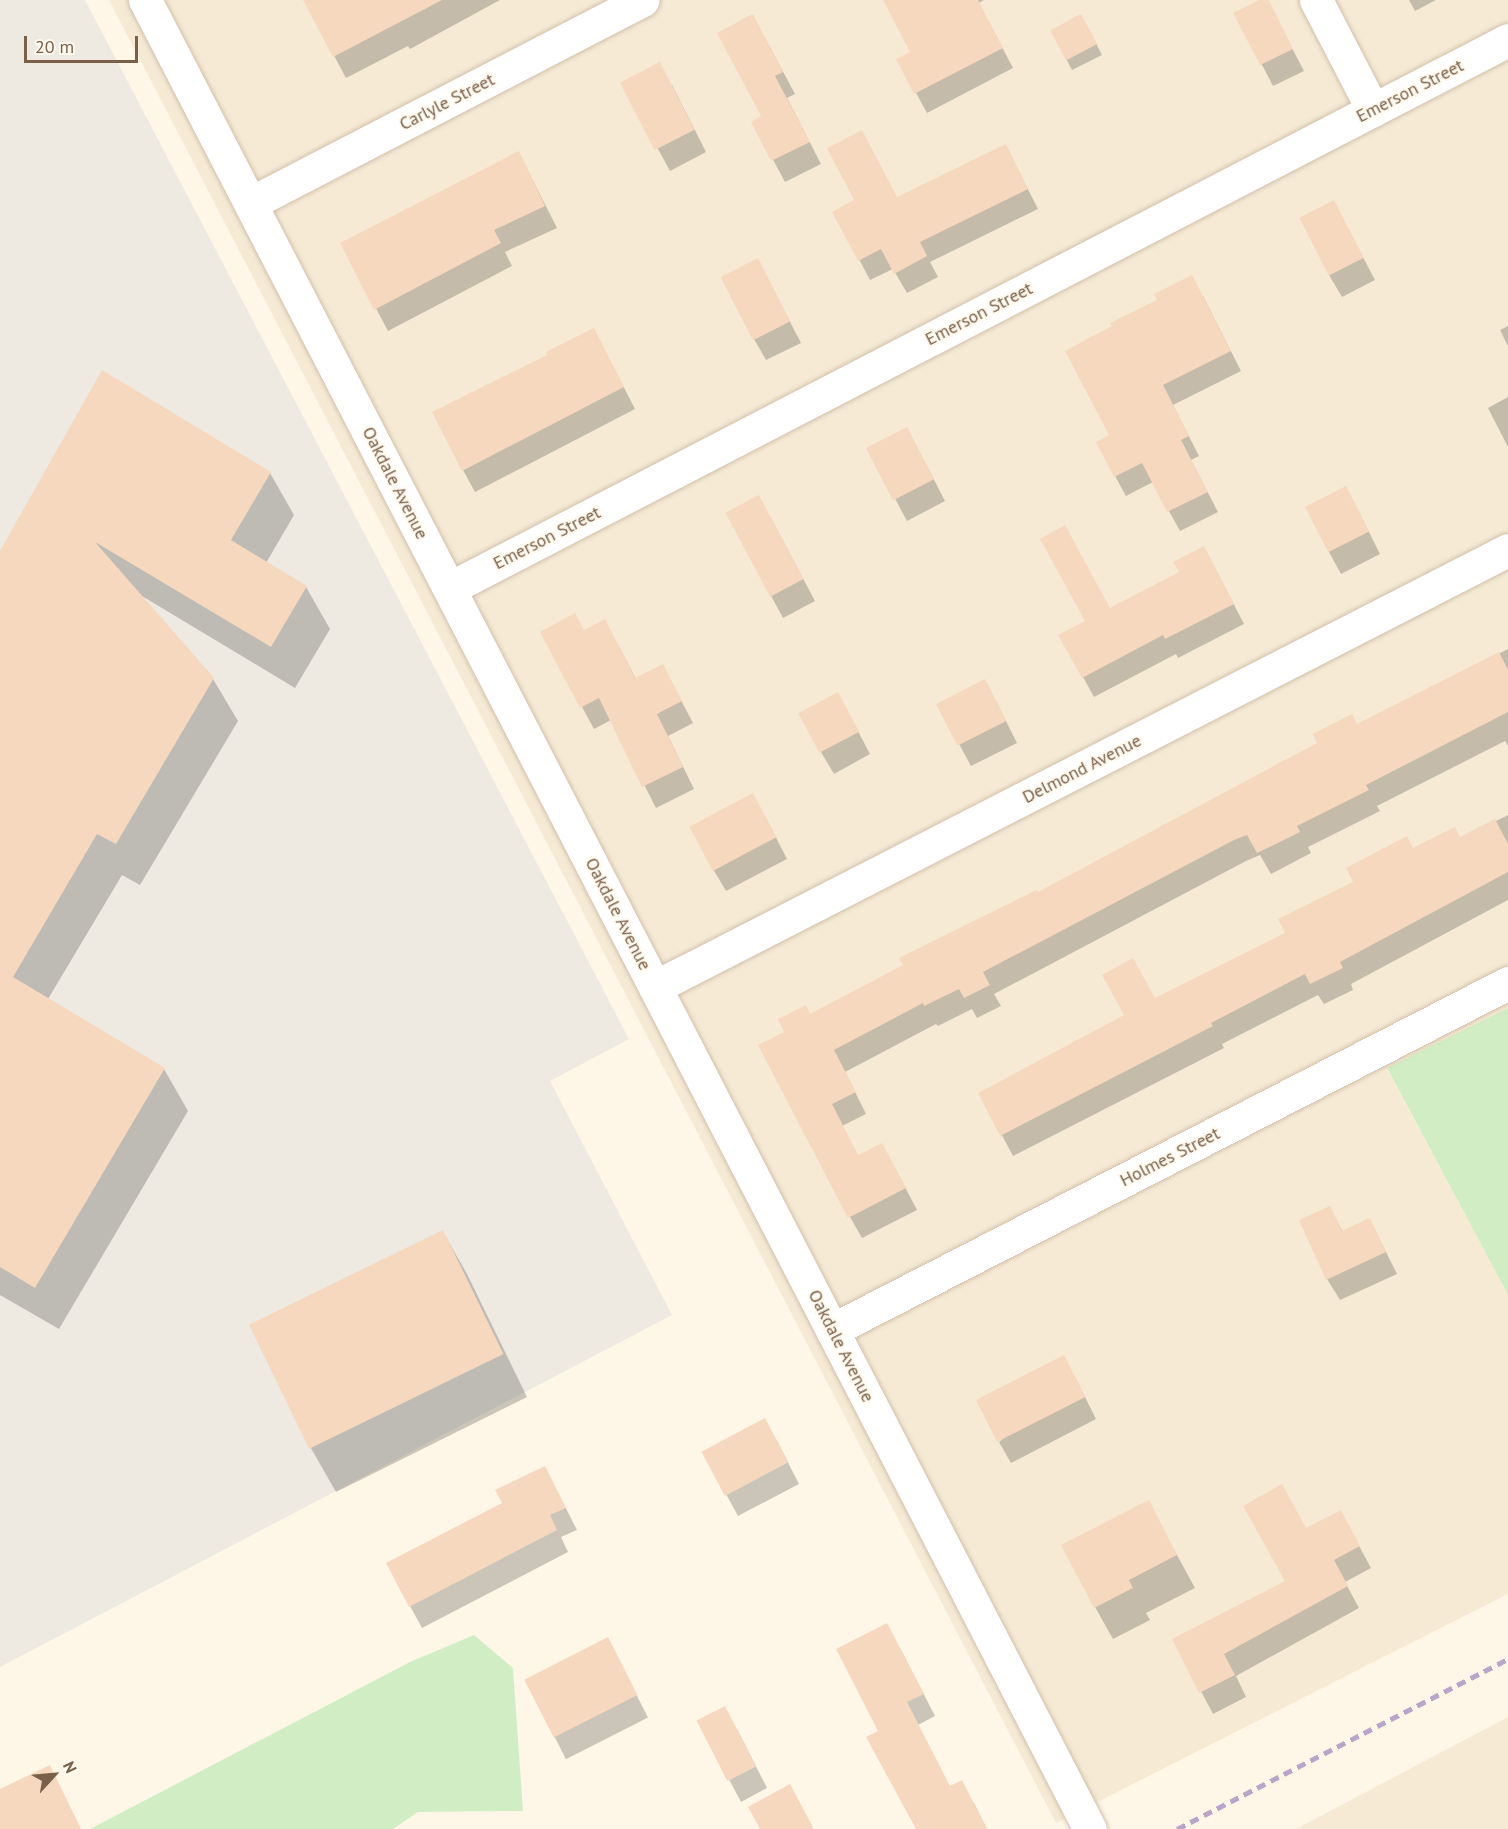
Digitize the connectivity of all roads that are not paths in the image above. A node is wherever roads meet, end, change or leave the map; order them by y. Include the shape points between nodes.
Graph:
1 (145, 0) edge
2 (643, 0) edge
3 (1316, 0) edge
4 (1508, 40) edge
5 (1373, 110) junction
6 (251, 203) junction
7 (1508, 550) edge
8 (450, 588) junction
9 (1508, 983) edge
10 (655, 987) junction
11 (832, 1330) junction
12 (1090, 1829) edge

1 - 6 street, Oakdale Avenue
2 - 6 street, Carlyle Street
3 - 5 street
4 - 5 street, Emerson Street
5 - 8 street, Emerson Street
6 - 8 street, Oakdale Avenue
7 - 10 street, Delmond Avenue
8 - 10 street, Oakdale Avenue
9 - 11 street, Holmes Street
10 - 11 street, Oakdale Avenue
11 - 12 street, Oakdale Avenue

